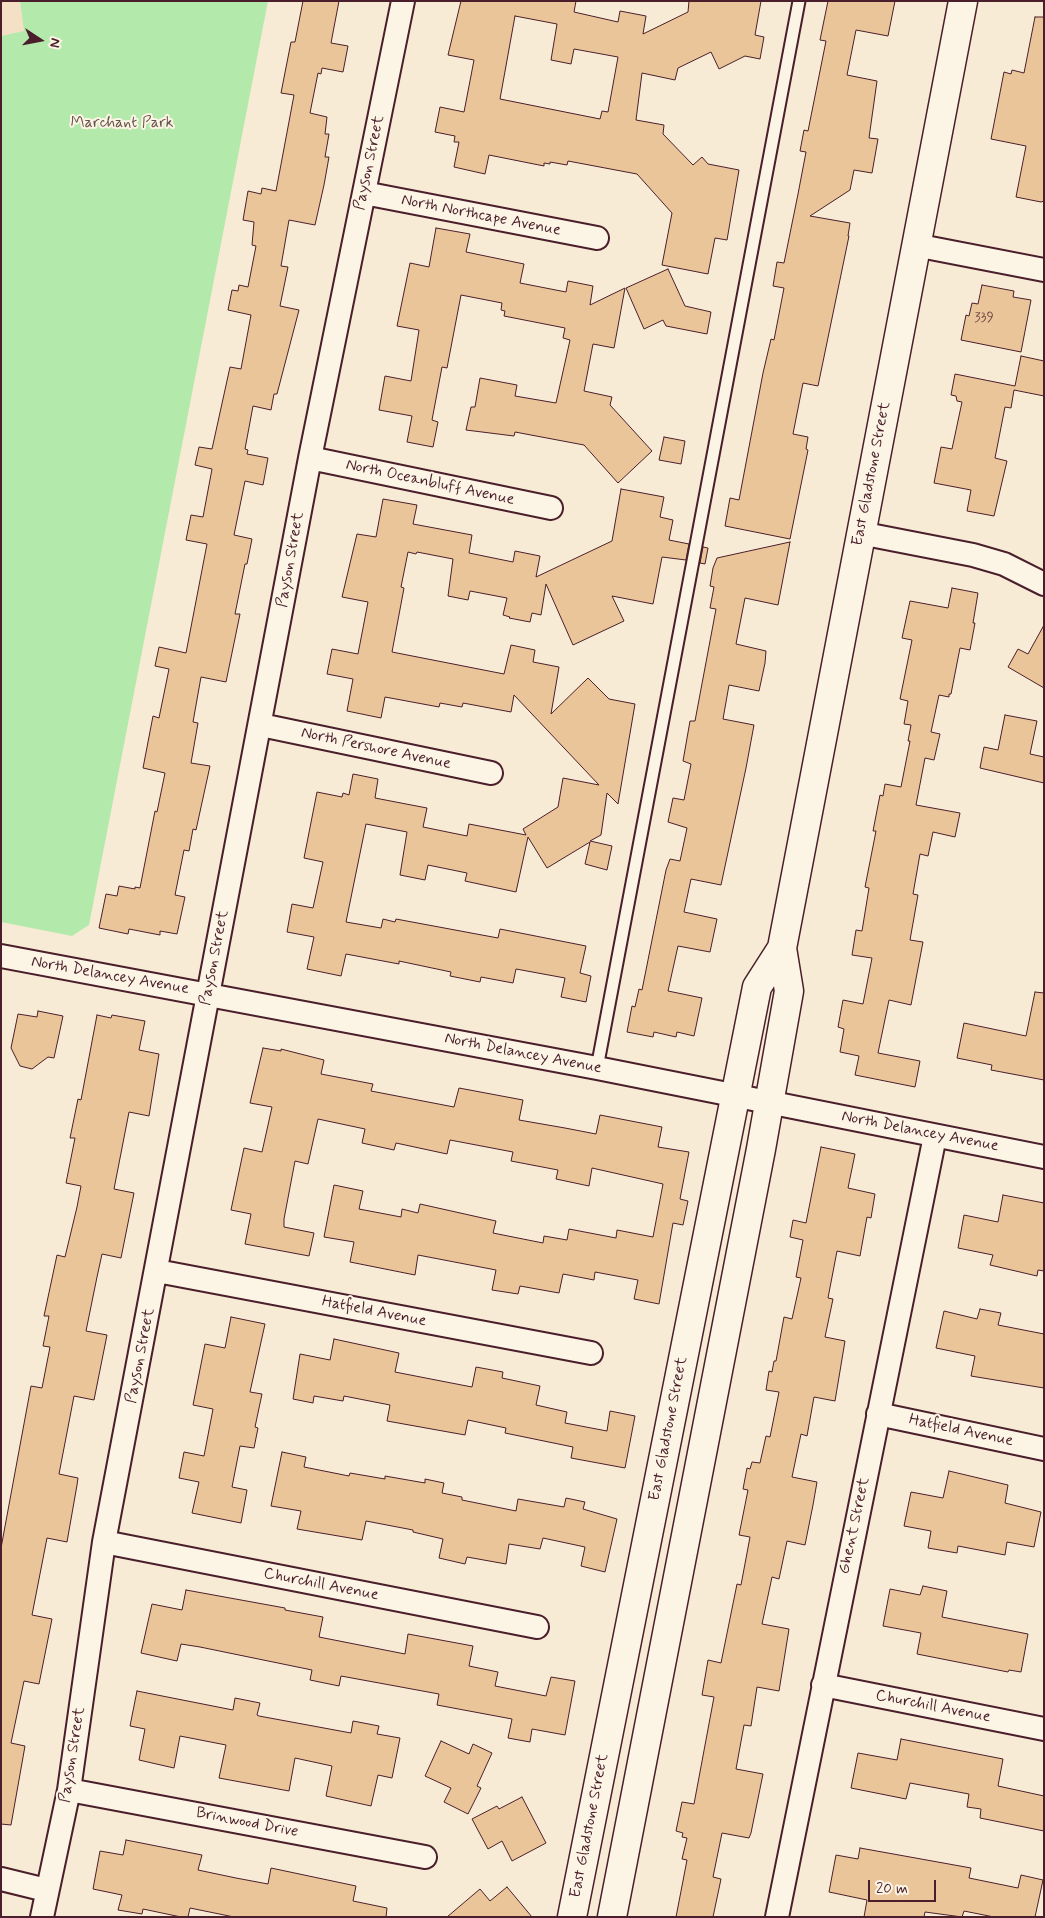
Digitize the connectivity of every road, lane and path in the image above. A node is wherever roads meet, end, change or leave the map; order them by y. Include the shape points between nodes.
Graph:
1 (403, 1) edge
2 (799, 1) edge
3 (963, 1) edge
4 (364, 193) junction
5 (597, 238) dead end
6 (915, 245) junction
7 (1044, 270) edge
8 (310, 458) junction
9 (550, 508) dead end
10 (860, 533) junction
11 (1044, 584) edge
12 (261, 725) junction
13 (491, 772) dead end
14 (782, 948) junction
15 (1, 956) edge
16 (208, 994) junction
17 (596, 1068) junction
18 (735, 1095) junction
19 (770, 1102) junction
20 (935, 1136) junction
21 (1044, 1157) edge
22 (157, 1271) junction
23 (591, 1353) dead end
24 (878, 1414) junction
25 (1044, 1449) edge
26 (104, 1542) junction
27 (537, 1627) dead end
28 (822, 1685) junction
29 (1044, 1729) edge
30 (69, 1790) junction
31 (425, 1857) dead end
32 (1, 1879) edge
33 (46, 1890) junction
34 (42, 1917) edge
35 (572, 1917) edge
36 (612, 1917) edge
37 (777, 1917) edge

1 - 4 street, Payson Street
2 - 17 lane
3 - 6 street, East Gladstone Street
4 - 5 street, North Northcape Avenue
4 - 8 street, Payson Street
6 - 7 street
6 - 10 street, East Gladstone Street
8 - 9 street, North Oceanbluff Avenue
8 - 12 street, Payson Street
10 - 11 street via 973,555 1004,564
10 - 14 street, East Gladstone Street
12 - 13 street, North Pershore Avenue
12 - 16 street, Payson Street
14 - 18 street, East Gladstone Street via 757,987
14 - 19 street, East Gladstone Street via 790,992
15 - 16 street, North Delancey Avenue
16 - 17 street, North Delancey Avenue
16 - 22 street, Payson Street
17 - 18 street, North Delancey Avenue
18 - 19 street, North Delancey Avenue
18 - 35 street, East Gladstone Street
19 - 20 street, North Delancey Avenue
19 - 36 street, East Gladstone Street
20 - 21 street, North Delancey Avenue
20 - 24 street, Ghent Street
22 - 23 street, Hatfield Avenue
22 - 26 street, Payson Street
24 - 25 street, Hatfield Avenue
24 - 28 street, Ghent Street
26 - 27 street, Churchill Avenue
26 - 30 street, Payson Street
28 - 29 street, Churchill Avenue
28 - 37 street, Ghent Street
30 - 31 street, Brinwood Drive
30 - 33 street, Payson Street
32 - 33 street
33 - 34 street, Payson Street

